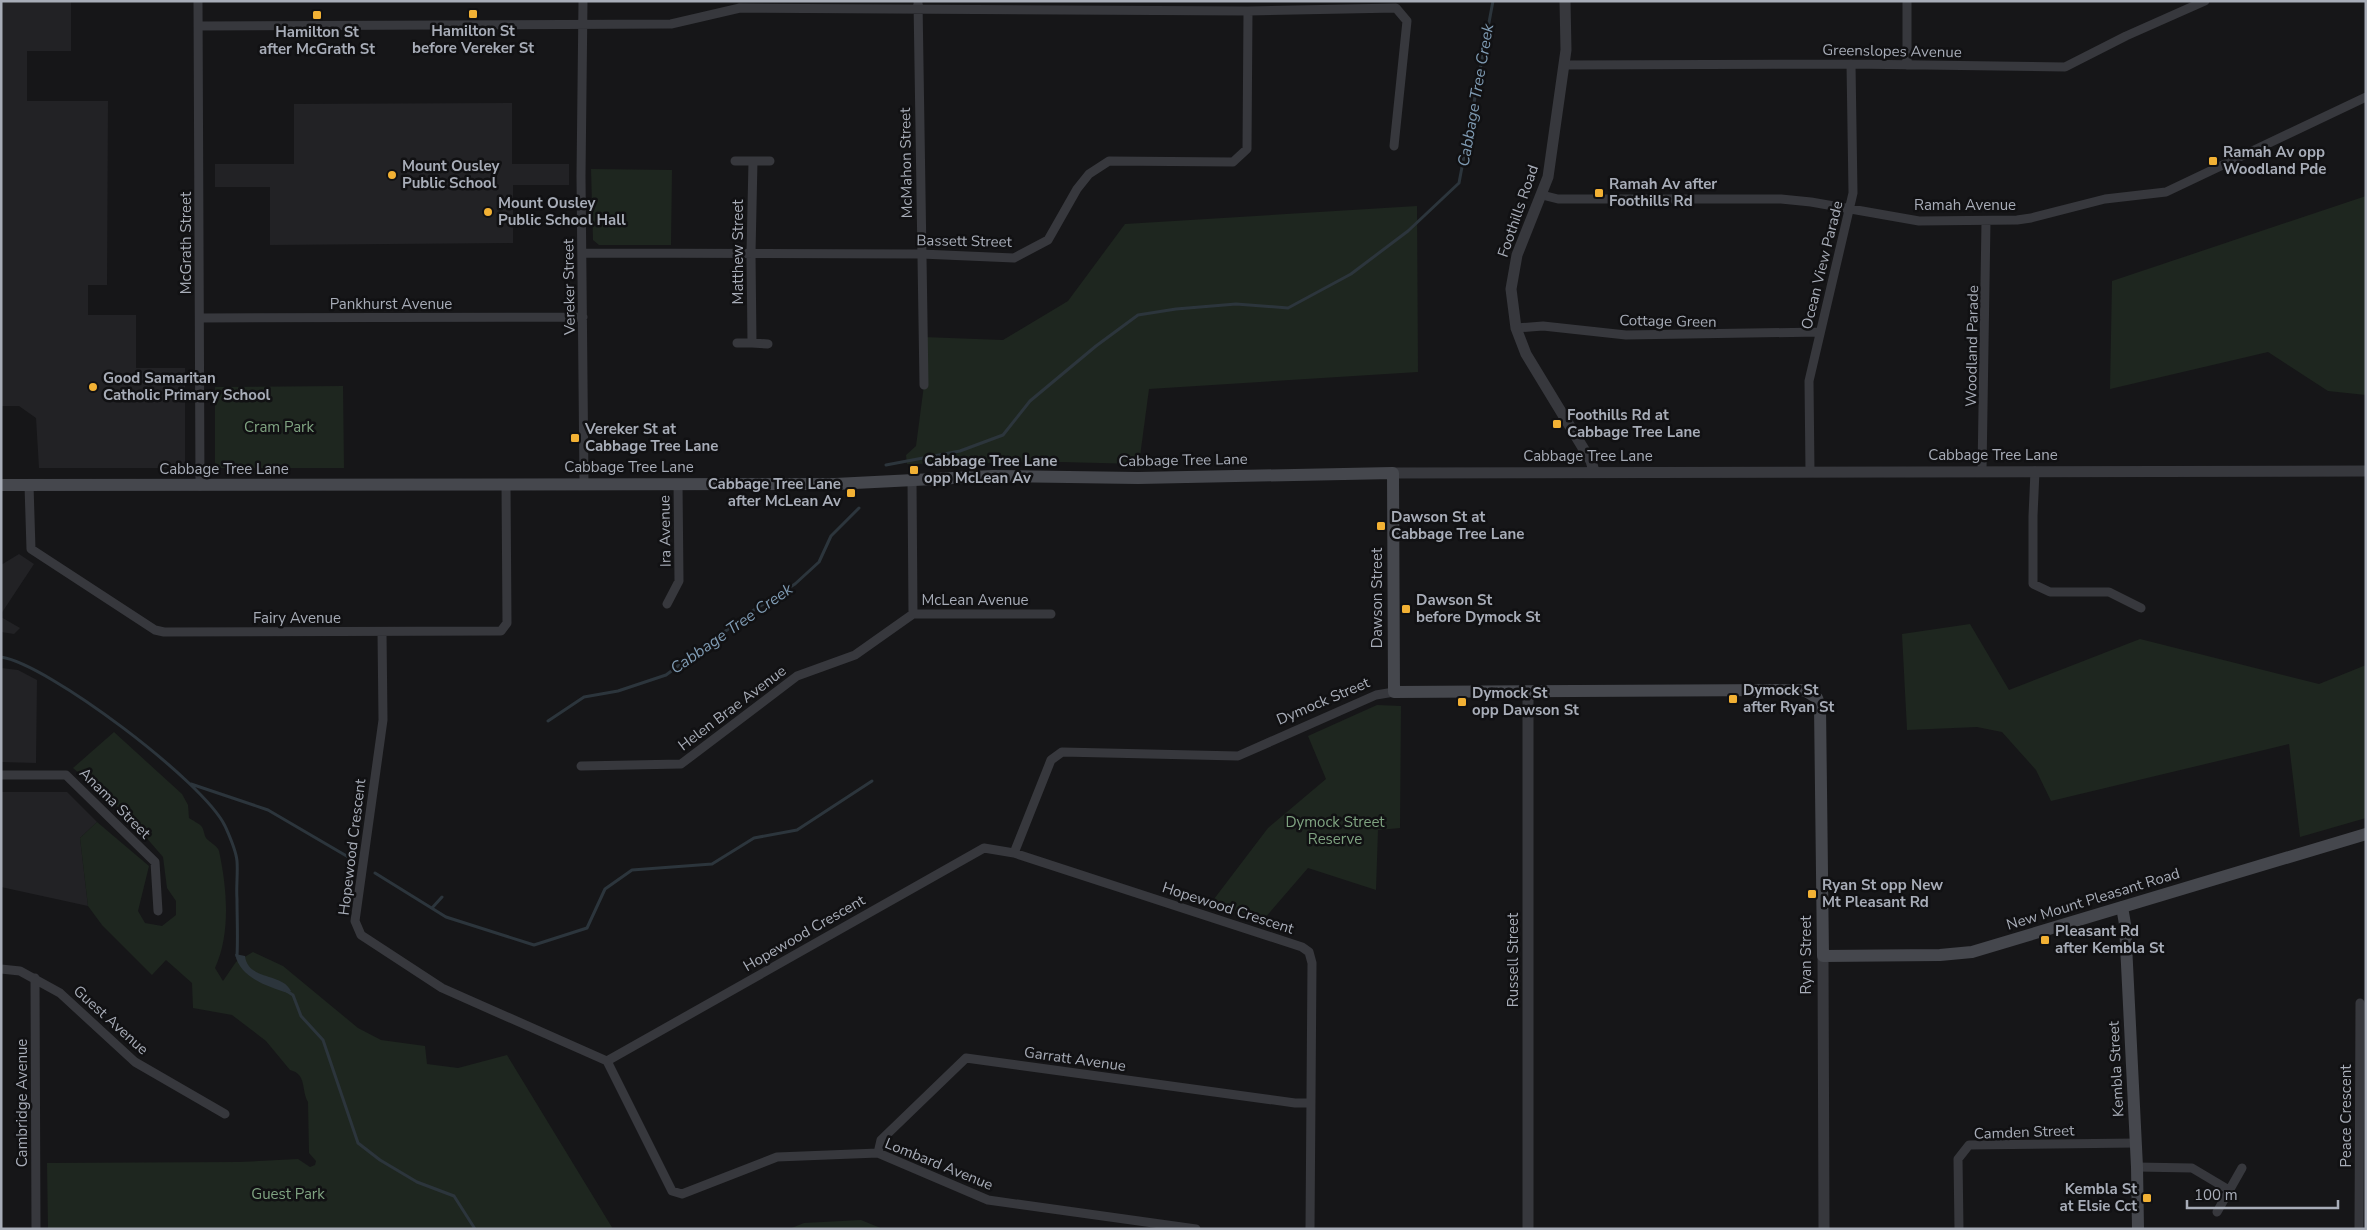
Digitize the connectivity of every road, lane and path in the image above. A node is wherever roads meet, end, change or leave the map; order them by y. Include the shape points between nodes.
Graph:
1 (198, 1) edge
2 (582, 1) edge
3 (1564, 1) edge
4 (1907, 1) edge
5 (2205, 1) edge
6 (918, 5) edge
7 (1248, 11) junction
8 (582, 24) junction
9 (198, 26) junction
10 (1852, 64) junction
11 (1564, 65) junction
12 (1907, 65) junction
13 (2366, 97) edge
14 (1394, 146) dead end
15 (735, 161) dead end
16 (753, 161) junction
17 (770, 161) dead end
18 (1542, 195) junction
19 (1850, 210) junction
20 (1986, 221) junction
21 (750, 252) junction
22 (583, 253) junction
23 (921, 254) junction
24 (583, 317) junction
25 (200, 318) junction
26 (1516, 328) junction
27 (1820, 332) junction
28 (737, 343) dead end
29 (752, 343) junction
30 (768, 344) dead end
31 (924, 385) dead end
32 (2366, 470) edge
33 (1594, 471) junction
34 (1810, 472) junction
35 (1982, 472) junction
36 (2035, 472) junction
37 (1392, 473) junction
38 (912, 480) junction
39 (584, 483) junction
40 (506, 484) junction
41 (678, 484) junction
42 (1, 485) edge
43 (29, 485) junction
44 (200, 486) junction
45 (667, 604) dead end
46 (2141, 608) dead end
47 (913, 614) junction
48 (1051, 614) dead end
49 (382, 632) junction
50 (1804, 690) joint
51 (1394, 692) junction
52 (1528, 692) junction
53 (581, 766) dead end
54 (1, 775) edge
55 (2366, 834) edge
56 (1014, 853) junction
57 (2122, 907) junction
58 (158, 911) dead end
59 (1823, 956) junction
60 (1, 968) edge
61 (36, 978) junction
62 (2360, 1003) dead end
63 (607, 1061) junction
64 (1310, 1103) junction
65 (225, 1114) dead end
66 (2136, 1143) junction
67 (878, 1152) junction
68 (2138, 1167) junction
69 (2242, 1168) dead end
70 (2229, 1190) junction
71 (2218, 1212) dead end
72 (36, 1229) edge
73 (1196, 1229) edge
74 (1310, 1229) edge
75 (1528, 1229) edge
76 (1824, 1229) edge
77 (1959, 1229) edge
78 (2138, 1229) edge
79 (2359, 1229) edge

1 - 9 street, McGrath Street
2 - 8 street, Vereker Street
3 - 11 street, Foothills Road
4 - 12 street
5 - 12 street, Greenslopes Avenue via 2065,67
6 - 7 street
6 - 8 street via 740,8 671,24
6 - 23 street, McMahon Street
7 - 14 street via 1396,8 1407,21
7 - 23 street, Bassett Street via 1247,149 1233,162 1109,161 1089,174 1077,189 1048,240 1014,258
8 - 9 street
8 - 22 street, Vereker Street
9 - 25 street, McGrath Street
10 - 11 street, Greenslopes Avenue
10 - 12 street, Greenslopes Avenue
10 - 19 street, Ocean View Parade via 1853,193
11 - 18 street, Foothills Road via 1548,177
13 - 20 street, Ramah Avenue via 2166,192 2105,199 2017,220
15 - 16 street
16 - 17 street
16 - 21 street, Matthew Street
18 - 19 street, Ramah Avenue via 1558,200 1781,200
18 - 26 street, Foothills Road via 1514,270 1511,288
19 - 20 street, Ramah Avenue via 1919,221
19 - 27 street, Ocean View Parade
20 - 35 street, Woodland Parade
21 - 22 street, Bassett Street
21 - 23 street, Bassett Street
21 - 29 street, Matthew Street
22 - 24 street, Vereker Street
23 - 31 street, McMahon Street
24 - 25 street, Pankhurst Avenue
24 - 39 street, Vereker Street
25 - 44 street, McGrath Street
26 - 27 street, Cottage Green via 1543,326 1626,335
26 - 33 street, Foothills Road via 1526,354
27 - 34 street, Ocean View Parade via 1809,381
28 - 29 street
29 - 30 street
32 - 36 street, Cabbage Tree Lane
33 - 34 street, Cabbage Tree Lane
33 - 37 street, Cabbage Tree Lane
34 - 35 street, Cabbage Tree Lane
35 - 36 street, Cabbage Tree Lane
36 - 46 street via 2033,584 2050,592 2109,592
37 - 38 main road, Cabbage Tree Lane via 1138,478 993,476
37 - 51 main road, Dawson Street
38 - 41 main road, Cabbage Tree Lane via 835,484
38 - 47 street, McLean Avenue
39 - 40 main road, Cabbage Tree Lane
39 - 41 main road, Cabbage Tree Lane
40 - 44 main road, Cabbage Tree Lane
40 - 49 street, Fairy Avenue via 505,628 501,631
41 - 45 street, Ira Avenue via 679,581
42 - 43 main road, Cabbage Tree Lane
43 - 44 main road, Cabbage Tree Lane
43 - 49 street, Fairy Avenue via 31,549 155,630
47 - 48 street, McLean Avenue
47 - 53 street, Helen Brae Avenue via 855,655 798,676 681,764
49 - 63 street, Hopewood Crescent via 383,720 355,921 360,935 442,988
50 - 52 main road, Dymock Street
50 - 59 main road, Ryan Street via 1817,698 1820,706
51 - 52 main road, Dymock Street
51 - 56 street, Dymock Street via 1376,695 1238,756 1062,752 1052,760
52 - 75 street, Russell Street
54 - 58 street, Anama Street via 66,775 155,862
55 - 57 main road, New Mount Pleasant Road
56 - 63 street, Hopewood Crescent via 984,848
56 - 64 street, Hopewood Crescent via 1309,952 1312,963
57 - 59 main road, New Mount Pleasant Road via 1972,952
57 - 66 main road, Kembla Street
59 - 76 street, Ryan Street
60 - 61 street, Guest Avenue
61 - 65 street, Guest Avenue via 60,993 135,1062
61 - 72 street, Cambridge Avenue
62 - 79 street, Peace Crescent
63 - 67 street, Lombard Avenue via 672,1191 682,1194 777,1157
64 - 67 street, Garratt Avenue via 966,1058 881,1140
64 - 74 street, Hopewood Crescent
66 - 68 main road, Kembla Street
66 - 77 street, Camden Street via 1969,1145 1958,1159
67 - 73 street, Lombard Avenue via 988,1200
68 - 70 street via 2192,1168
68 - 78 main road, Kembla Street
69 - 70 street
70 - 71 street

